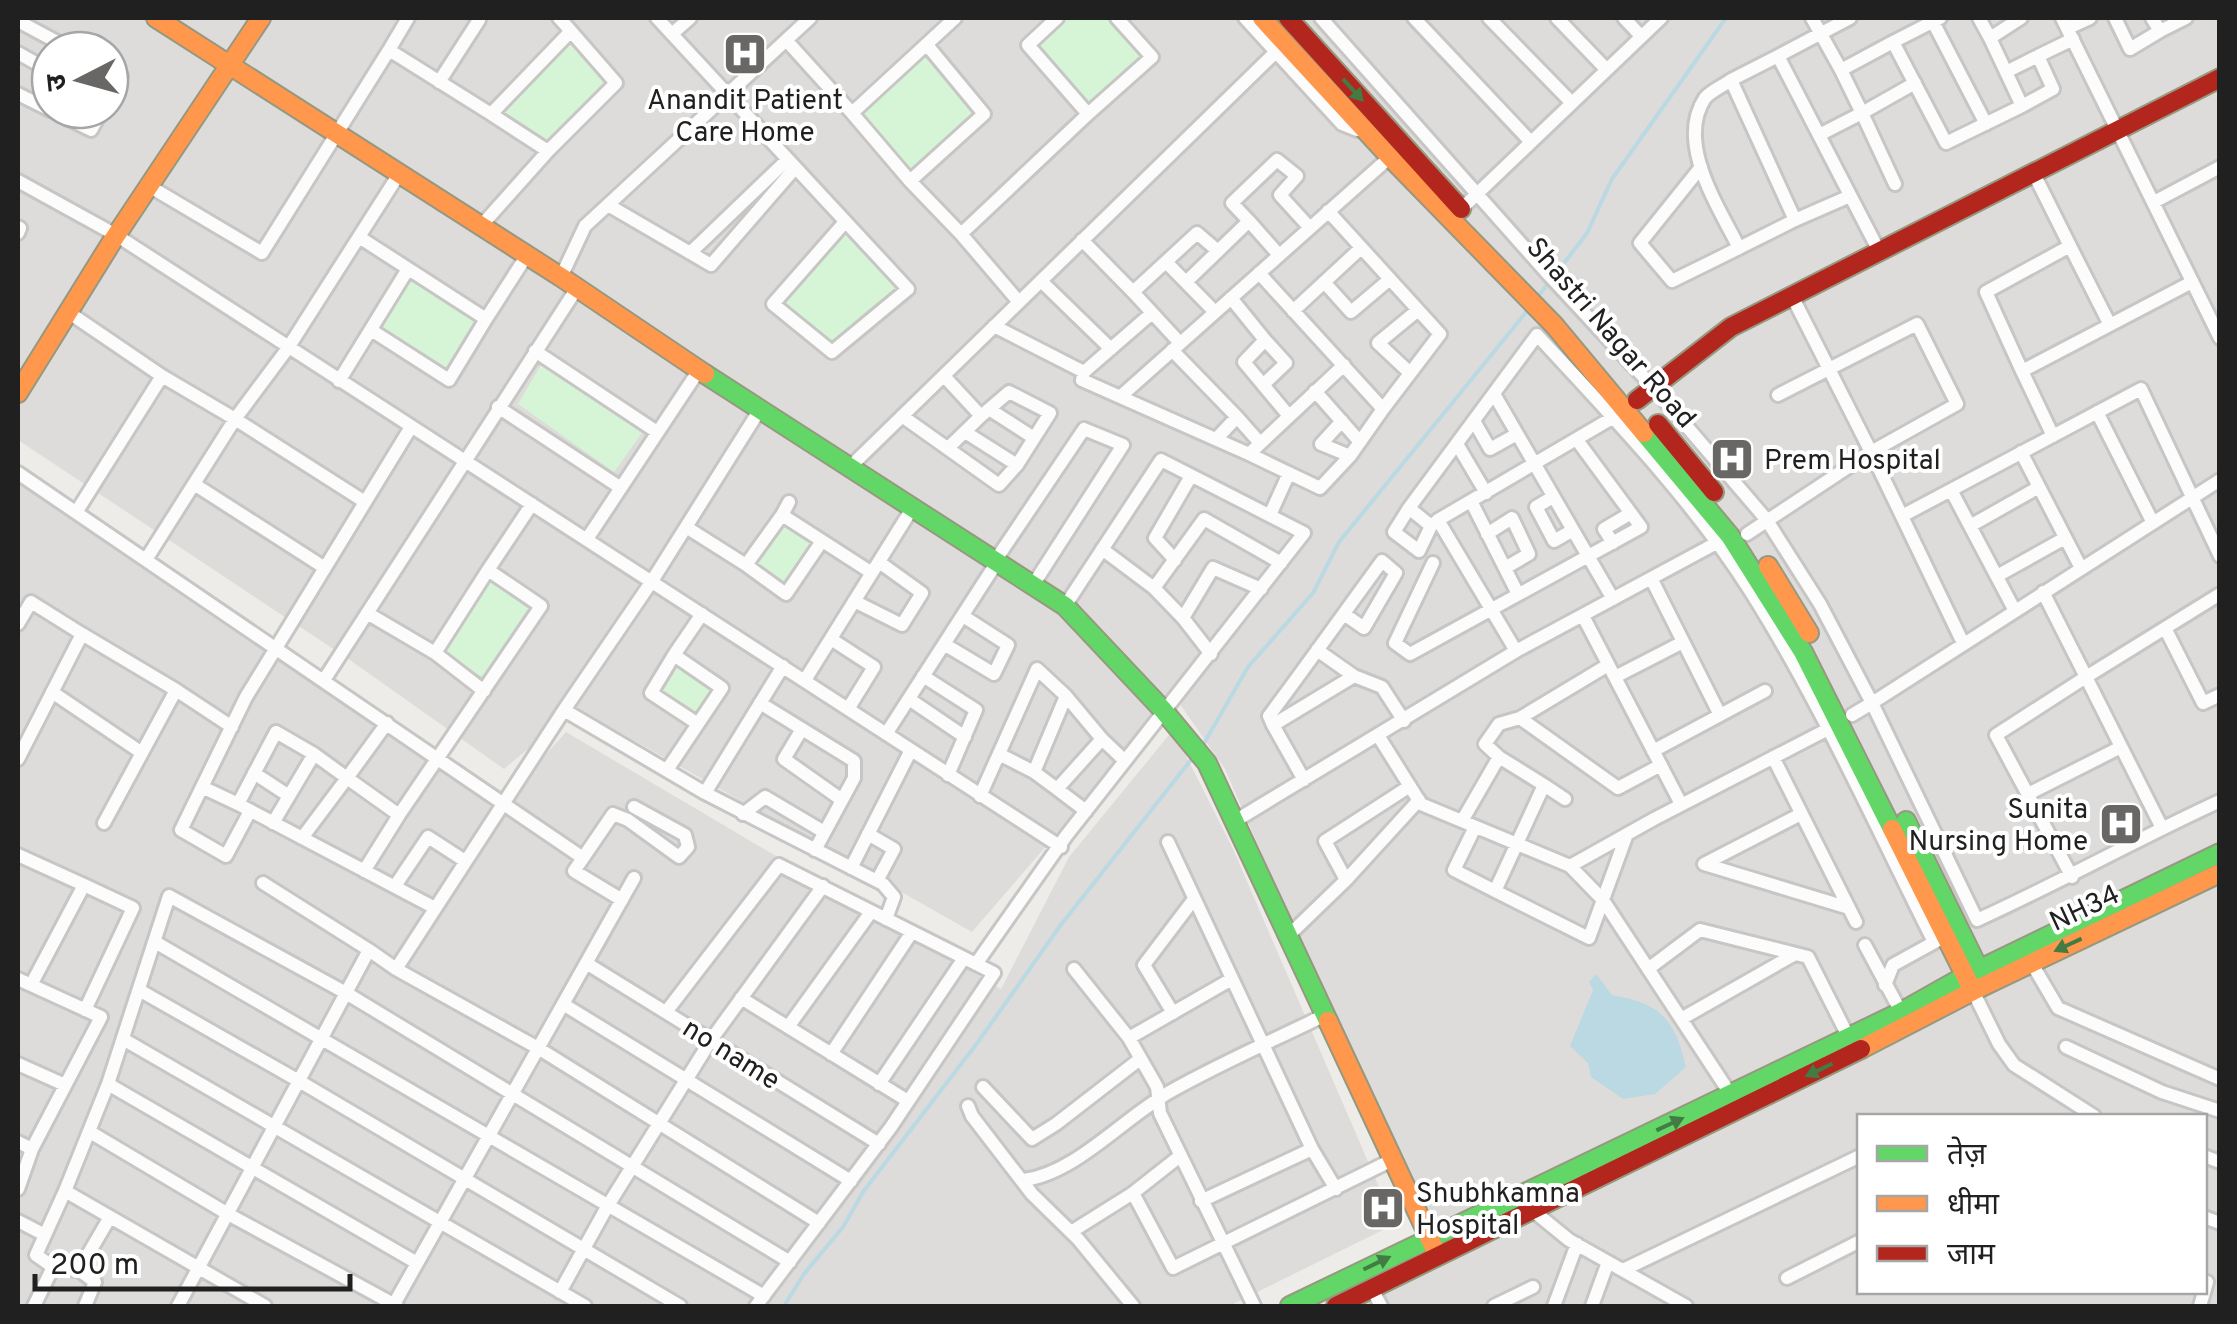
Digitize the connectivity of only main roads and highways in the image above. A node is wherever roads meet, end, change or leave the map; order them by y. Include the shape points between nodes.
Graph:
1 (156, 18) edge
2 (261, 18) edge
3 (1262, 18) edge
4 (1288, 18) edge
5 (228, 65) junction
6 (2220, 78) edge
7 (1456, 214) junction
8 (18, 393) edge
9 (1626, 410) junction
10 (2220, 853) edge
11 (2220, 874) edge
12 (2180, 882) junction
13 (2109, 916) junction
14 (1976, 980) junction
15 (1528, 1202) junction
16 (1428, 1238) junction
17 (1438, 1256) junction
18 (1290, 1306) edge
19 (1336, 1306) edge

1 - 5 main road
2 - 5 main road
3 - 7 main road via 1280,47
4 -> 7 main road, Shastri Nagar Road
5 - 8 main road
5 - 16 main road via 1065,606 1206,763
6 - 9 main road via 1730,327
7 - 9 main road, Shastri Nagar Road via 1559,320
9 - 14 main road, Shastri Nagar Road via 1812,637 1840,723
10 - 12 main road, NH34
11 - 12 main road, NH34 / NH34
12 - 13 main road, NH34 / NH34
13 - 14 main road, NH34
13 -> 14 main road, NH34 / NH34 via 2031,962
15 -> 14 main road via 1848,1036
14 -> 15 main road via 1907,1027
15 - 16 main road
15 - 17 main road
16 - 17 main road
18 -> 16 main road
17 - 19 main road

